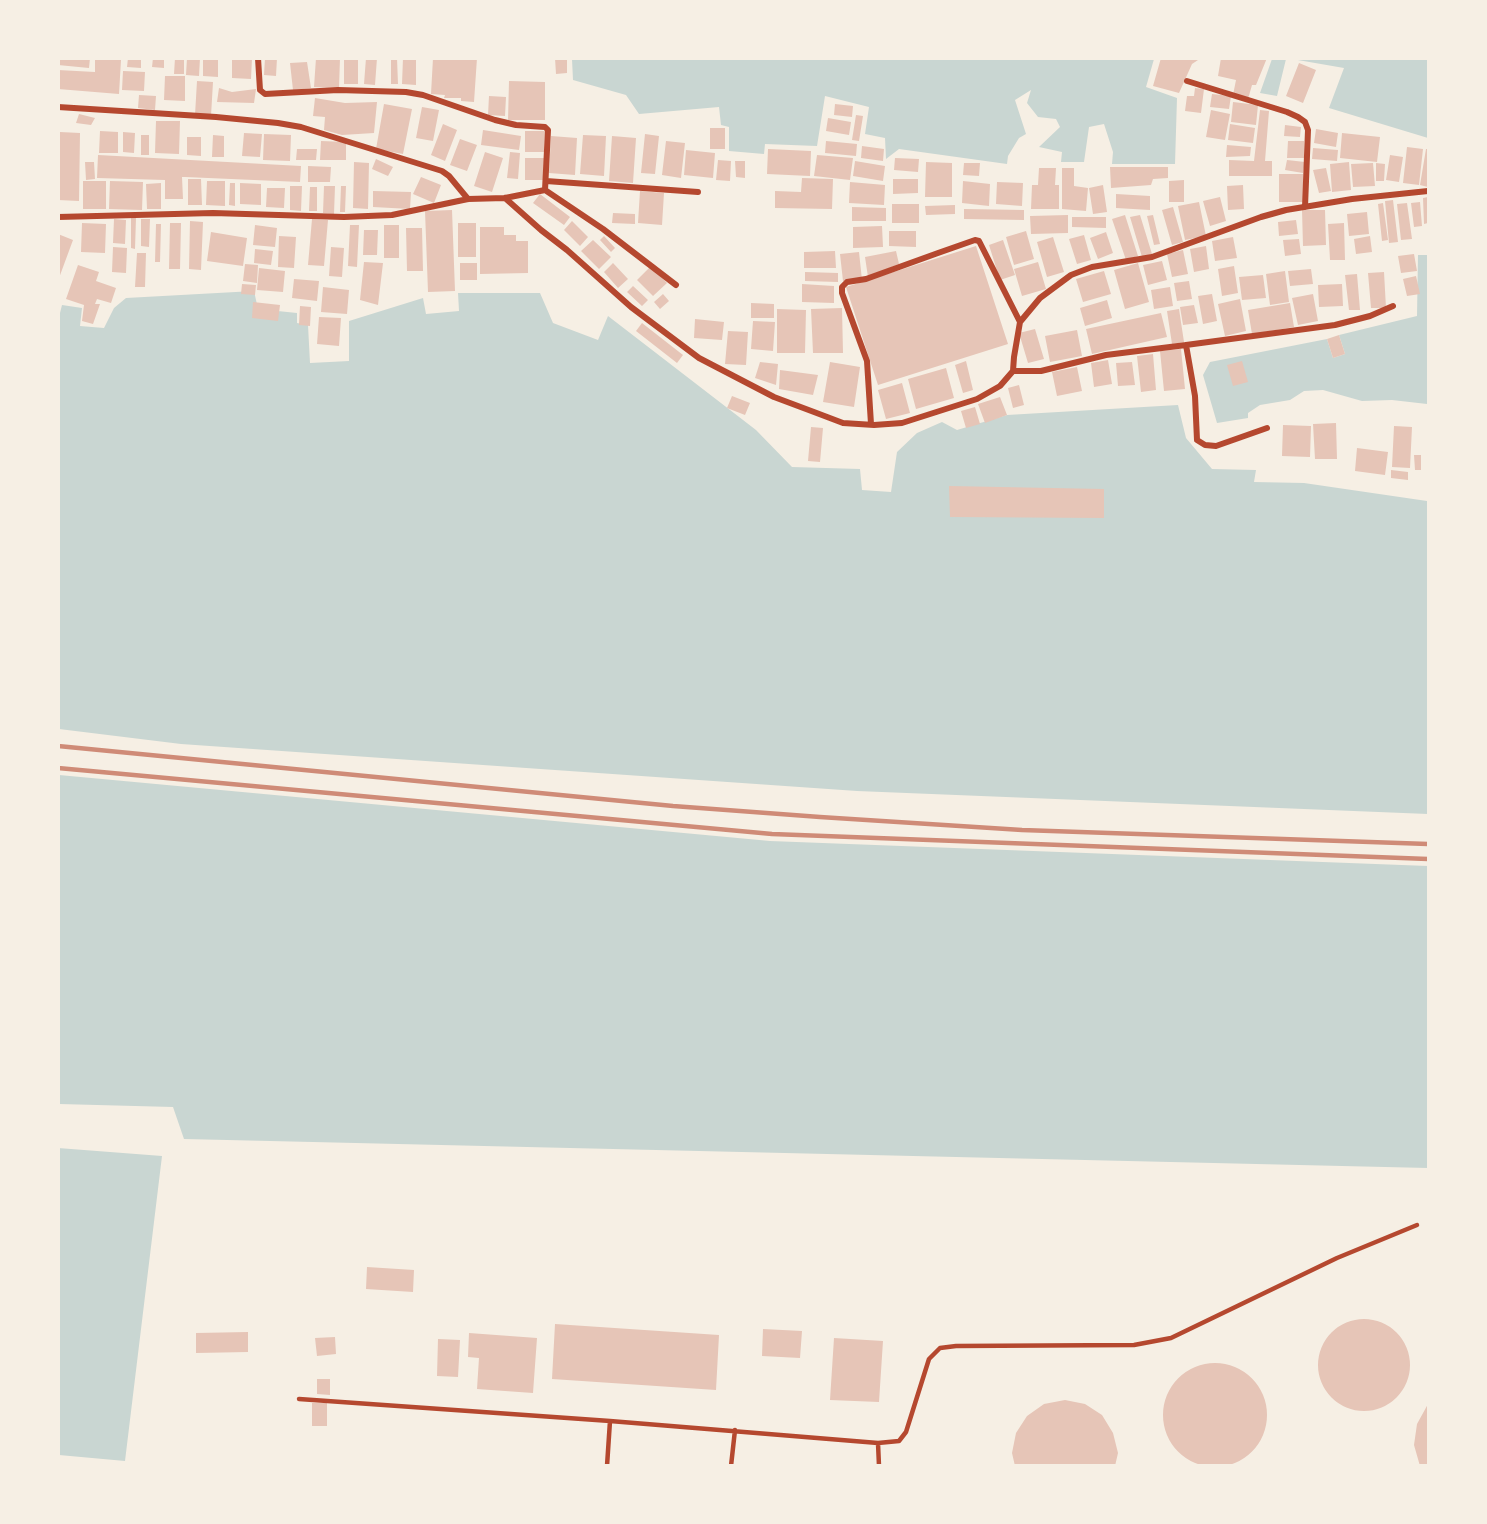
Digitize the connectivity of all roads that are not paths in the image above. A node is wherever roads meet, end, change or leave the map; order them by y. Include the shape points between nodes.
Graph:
1 (258, 58) edge
2 (1186, 81) dead end
3 (58, 106) edge
4 (546, 182) junction
5 (544, 190) junction
6 (1428, 191) edge
7 (698, 192) dead end
8 (505, 198) junction
9 (468, 199) junction
10 (1305, 207) junction
11 (58, 217) edge
12 (676, 285) dead end
13 (1393, 306) dead end
14 (1020, 322) junction
15 (1186, 345) junction
16 (1013, 371) junction
17 (871, 424) junction
18 (1267, 428) dead end
19 (1417, 1225) dead end
20 (299, 1399) dead end
21 (610, 1421) junction
22 (735, 1430) junction
23 (878, 1443) junction
24 (607, 1466) edge
25 (731, 1466) edge
26 (879, 1466) edge

1 - 4 street via 260,90 265,94 338,90 423,95 495,120 545,127
2 - 10 street via 1287,112 1305,122
3 - 9 street via 301,127 442,171
4 - 5 street
4 - 7 street
5 - 8 street
5 - 12 street
6 - 10 street
8 - 9 street
8 - 17 street via 631,307 699,358 774,397 843,423
9 - 11 street via 401,214 344,217 213,213
10 - 14 street via 1261,217 1152,257 1092,267 1071,275 1041,298
13 - 15 street via 1335,325
14 - 16 street
14 - 17 street via 979,241 975,240 845,284 842,293 867,361
15 - 16 street via 1106,355 1041,371
15 - 18 street via 1195,396 1197,440 1216,447
16 - 17 street via 1000,386 977,399 902,423
19 - 23 lane via 1337,1258 1172,1338 1134,1345 940,1348 929,1359 906,1432 899,1441
20 - 21 lane
21 - 22 lane
21 - 24 lane
22 - 23 lane
22 - 25 lane
23 - 26 lane

